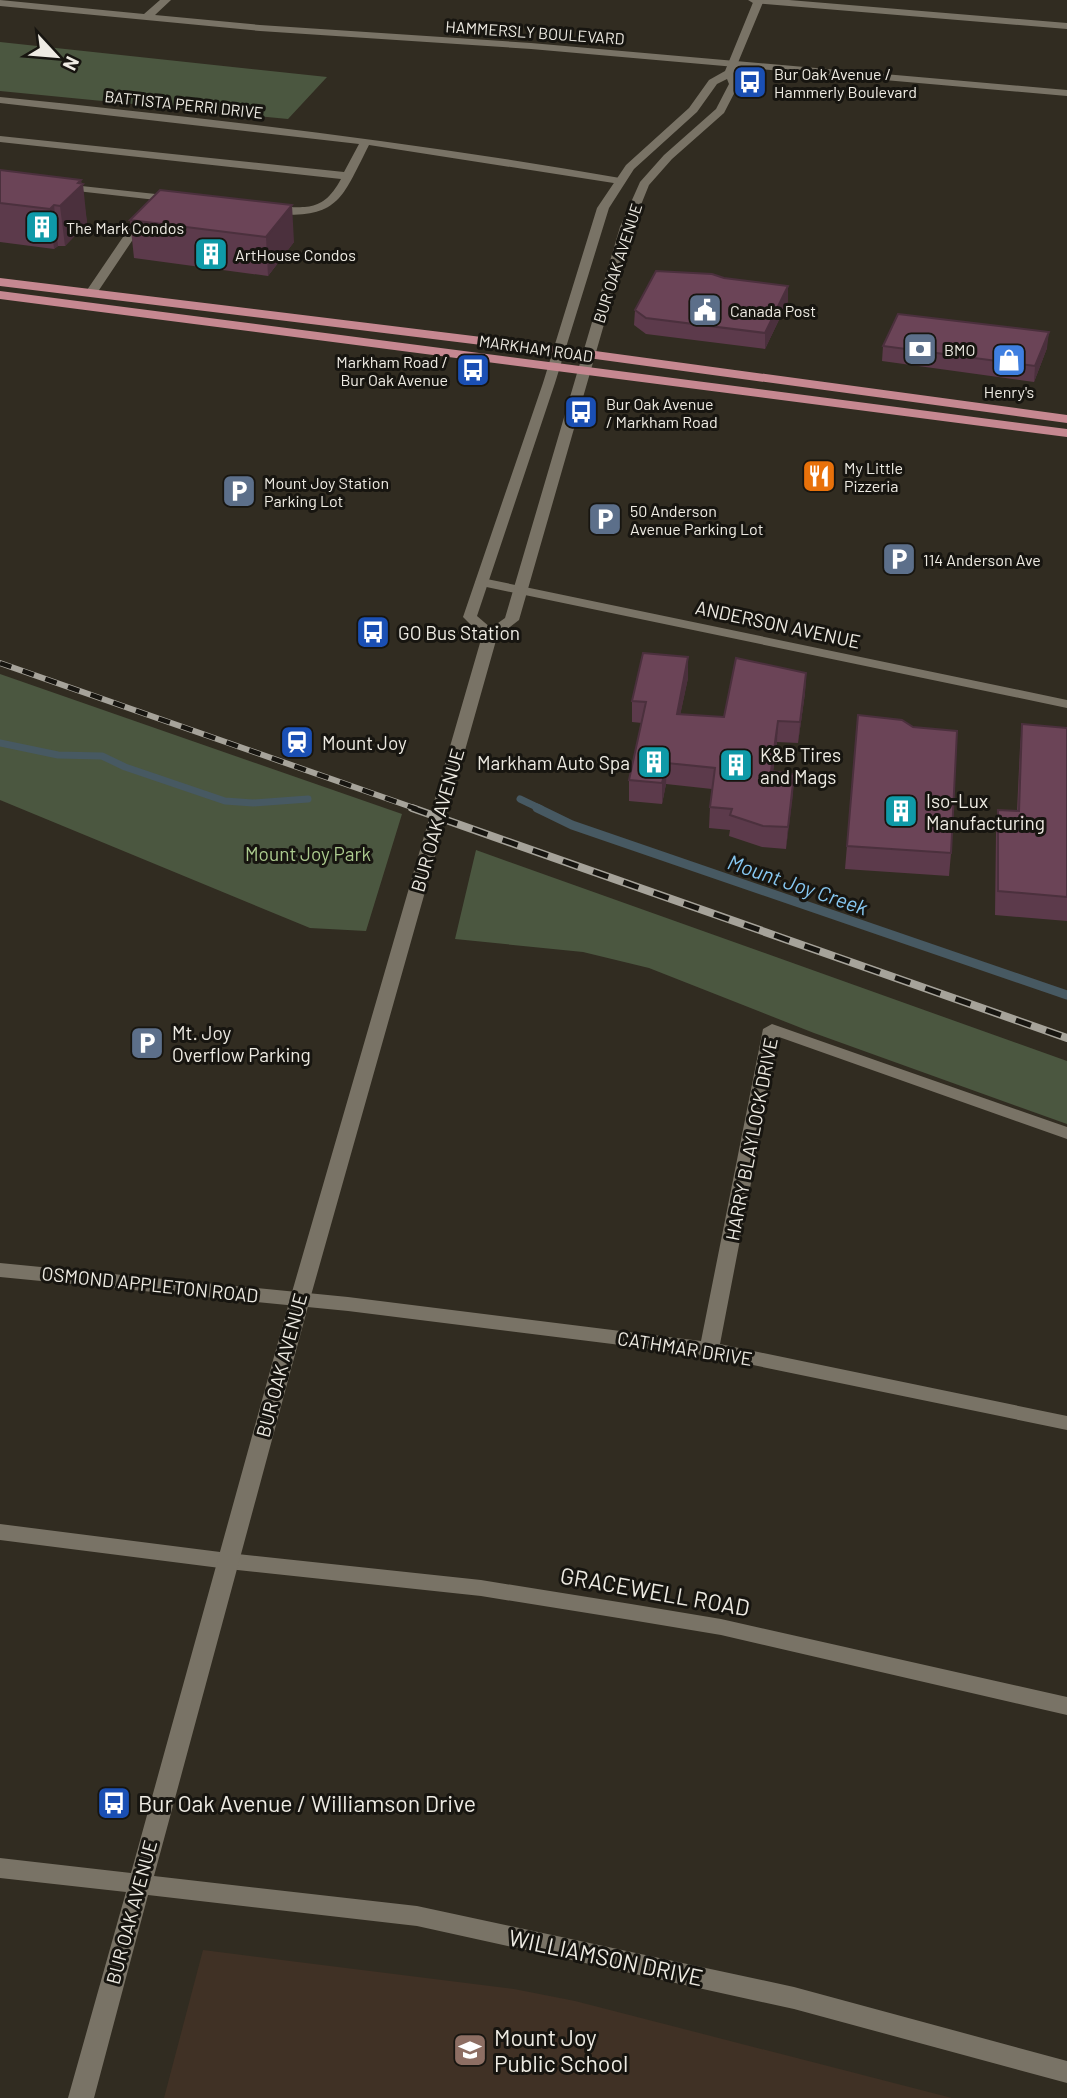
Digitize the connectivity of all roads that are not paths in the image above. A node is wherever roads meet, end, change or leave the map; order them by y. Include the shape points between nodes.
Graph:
1 (166, 0) edge
2 (753, 0) edge
3 (759, 0) edge
4 (0, 2) edge
5 (148, 16) junction
6 (1067, 26) edge
7 (731, 69) junction
8 (1067, 93) edge
9 (0, 100) edge
10 (0, 139) edge
11 (365, 142) junction
12 (346, 176) junction
13 (621, 181) junction
14 (56, 186) edge
15 (156, 197) junction
16 (193, 201) edge
17 (255, 209) edge
18 (0, 282) edge
19 (91, 293) junction
20 (0, 295) edge
21 (559, 351) junction
22 (588, 354) junction
23 (553, 368) junction
24 (582, 372) junction
25 (1067, 419) edge
26 (1067, 433) edge
27 (482, 582) junction
28 (520, 590) junction
29 (490, 635) junction
30 (1067, 704) edge
31 (1067, 1133) edge
32 (0, 1270) edge
33 (300, 1299) junction
34 (709, 1349) junction
35 (1067, 1423) edge
36 (0, 1532) edge
37 (228, 1561) junction
38 (1067, 1706) edge
39 (0, 1868) edge
40 (138, 1885) junction
41 (1067, 2072) edge
42 (82, 2098) edge

1 - 5 street
2 - 3 street
3 - 6 street
3 - 7 street, BUR OAK AVENUE
4 - 5 street, HAMMERSLY BOULEVARD
5 - 7 street, HAMMERSLY BOULEVARD via 260,29 531,46
7 - 8 street, HAMMERSLY BOULEVARD
7 - 13 street, BUR OAK AVENUE via 713,82 693,110 630,167
7 - 22 street, BUR OAK AVENUE via 734,84 720,111 644,184 610,275
9 - 11 street, BATTISTA PERRI DRIVE
10 - 12 street
11 - 12 street
11 - 13 street, BATTISTA PERRI DRIVE
12 - 17 street via 334,203 321,210 299,214
13 - 21 street, BUR OAK AVENUE via 603,208
14 - 15 street
15 - 16 street
15 - 19 street
18 - 19 main road, MARKHAM ROAD
19 - 21 main road, MARKHAM ROAD
20 - 23 main road, MARKHAM ROAD
21 - 22 main road, MARKHAM ROAD
21 - 23 street, BUR OAK AVENUE
22 - 24 street, BUR OAK AVENUE
22 - 25 main road, MARKHAM ROAD
23 - 24 main road, MARKHAM ROAD
23 - 27 street, BUR OAK AVENUE
24 - 26 main road, MARKHAM ROAD
24 - 28 street, BUR OAK AVENUE
27 - 28 street, ANDERSON AVENUE
27 - 29 street, BUR OAK AVENUE via 470,617
28 - 29 street, BUR OAK AVENUE via 512,620
28 - 30 street, ANDERSON AVENUE
29 - 33 street, BUR OAK AVENUE
31 - 34 street, HARRY BLAYLOCK DRIVE via 772,1029
32 - 33 street, OSMOND APPLETON ROAD
33 - 34 street, CATHMAR DRIVE
33 - 37 street, BUR OAK AVENUE
34 - 35 street, CATHMAR DRIVE
36 - 37 street, GRACEWELL ROAD
37 - 38 street, GRACEWELL ROAD via 481,1588 721,1627
37 - 40 street, BUR OAK AVENUE
39 - 40 street, WILLIAMSON DRIVE
40 - 41 street, WILLIAMSON DRIVE via 417,1916 794,1998
40 - 42 street, BUR OAK AVENUE

